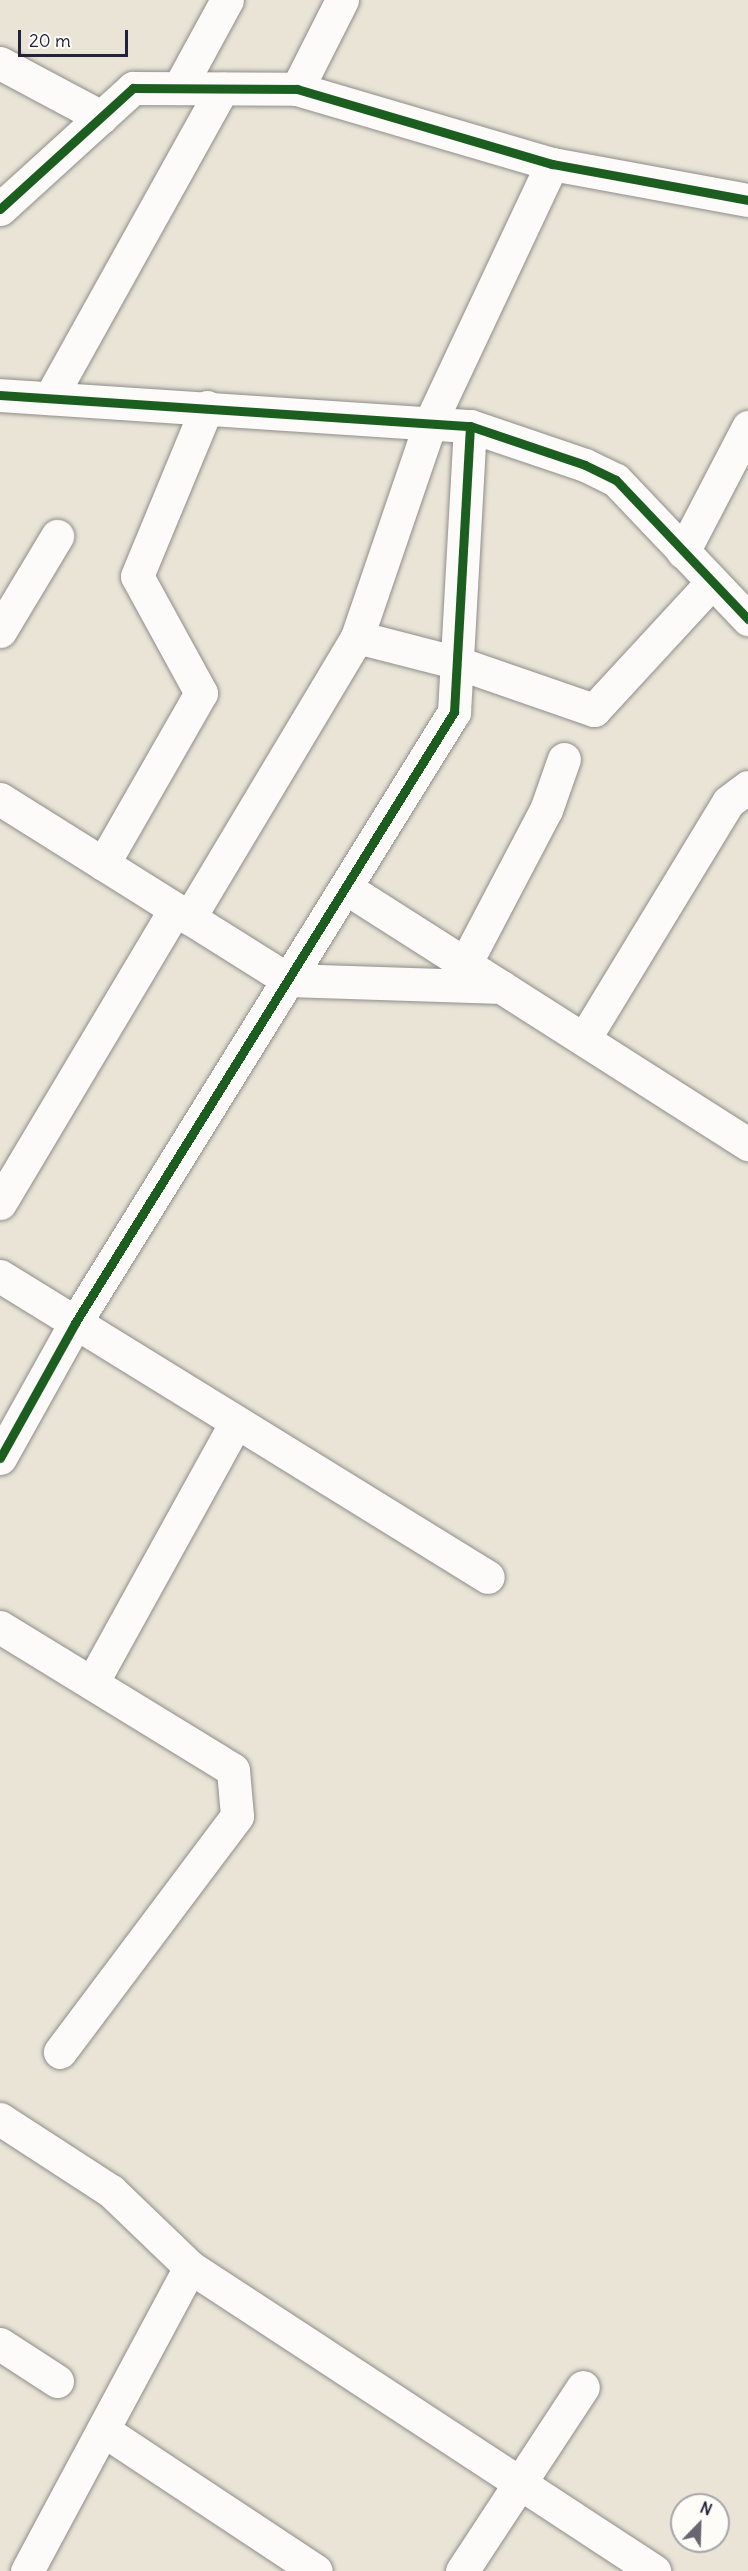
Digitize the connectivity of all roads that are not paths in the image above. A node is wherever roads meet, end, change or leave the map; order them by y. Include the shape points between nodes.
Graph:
1 (227, 0) edge
2 (342, 0) edge
3 (0, 63) edge
4 (179, 88) junction
5 (222, 89) junction
6 (297, 89) junction
7 (101, 117) junction
8 (552, 164) junction
9 (748, 200) edge
10 (0, 209) edge
11 (0, 395) edge
12 (50, 398) junction
13 (207, 406) junction
14 (430, 421) junction
15 (470, 426) junction
16 (748, 427) edge
17 (57, 536) dead end
18 (683, 552) junction
19 (712, 582) junction
20 (748, 619) edge
21 (0, 631) edge
22 (357, 637) junction
23 (458, 663) junction
24 (564, 759) dead end
25 (748, 787) edge
26 (0, 800) edge
27 (103, 864) junction
28 (346, 888) junction
29 (182, 914) junction
30 (465, 964) junction
31 (288, 980) junction
32 (501, 987) junction
33 (584, 1040) junction
34 (748, 1144) edge
35 (0, 1203) edge
36 (0, 1276) edge
37 (75, 1323) junction
38 (236, 1422) junction
39 (0, 1458) edge
40 (488, 1576) dead end
41 (0, 1627) edge
42 (92, 1683) junction
43 (60, 2052) dead end
44 (0, 2119) edge
45 (190, 2267) junction
46 (0, 2344) edge
47 (57, 2381) dead end
48 (583, 2387) dead end
49 (103, 2430) junction
50 (520, 2483) junction
51 (27, 2571) edge
52 (316, 2571) edge
53 (462, 2571) edge
54 (654, 2571) edge

1 - 4 street
2 - 6 street
3 - 7 street
4 - 5 street
4 - 7 street via 133,88
5 - 6 street
5 - 12 street
6 - 8 street
7 - 10 street
8 - 9 street
8 - 14 street
11 - 12 street
12 - 13 street
13 - 14 street
13 - 27 street via 137,576 201,693
14 - 15 street
14 - 22 street
15 - 18 street via 585,465 616,480
15 - 23 street
16 - 18 street
17 - 21 street
18 - 19 street
19 - 20 street
19 - 23 street via 594,710
22 - 23 street
22 - 29 street
23 - 28 street via 454,712
24 - 30 street via 546,810
25 - 33 street via 728,802
26 - 27 street
27 - 29 street
28 - 30 street
28 - 31 street
29 - 31 street
29 - 35 street
30 - 32 street
31 - 32 street
31 - 37 street
32 - 33 street
33 - 34 street
36 - 37 street
37 - 38 street
37 - 39 street
38 - 40 street
38 - 42 street
41 - 42 street
42 - 43 street via 233,1770 237,1816
44 - 45 street via 111,2191
45 - 49 street
45 - 50 street
46 - 47 street
48 - 50 street
49 - 51 street
49 - 52 street
50 - 53 street
50 - 54 street

